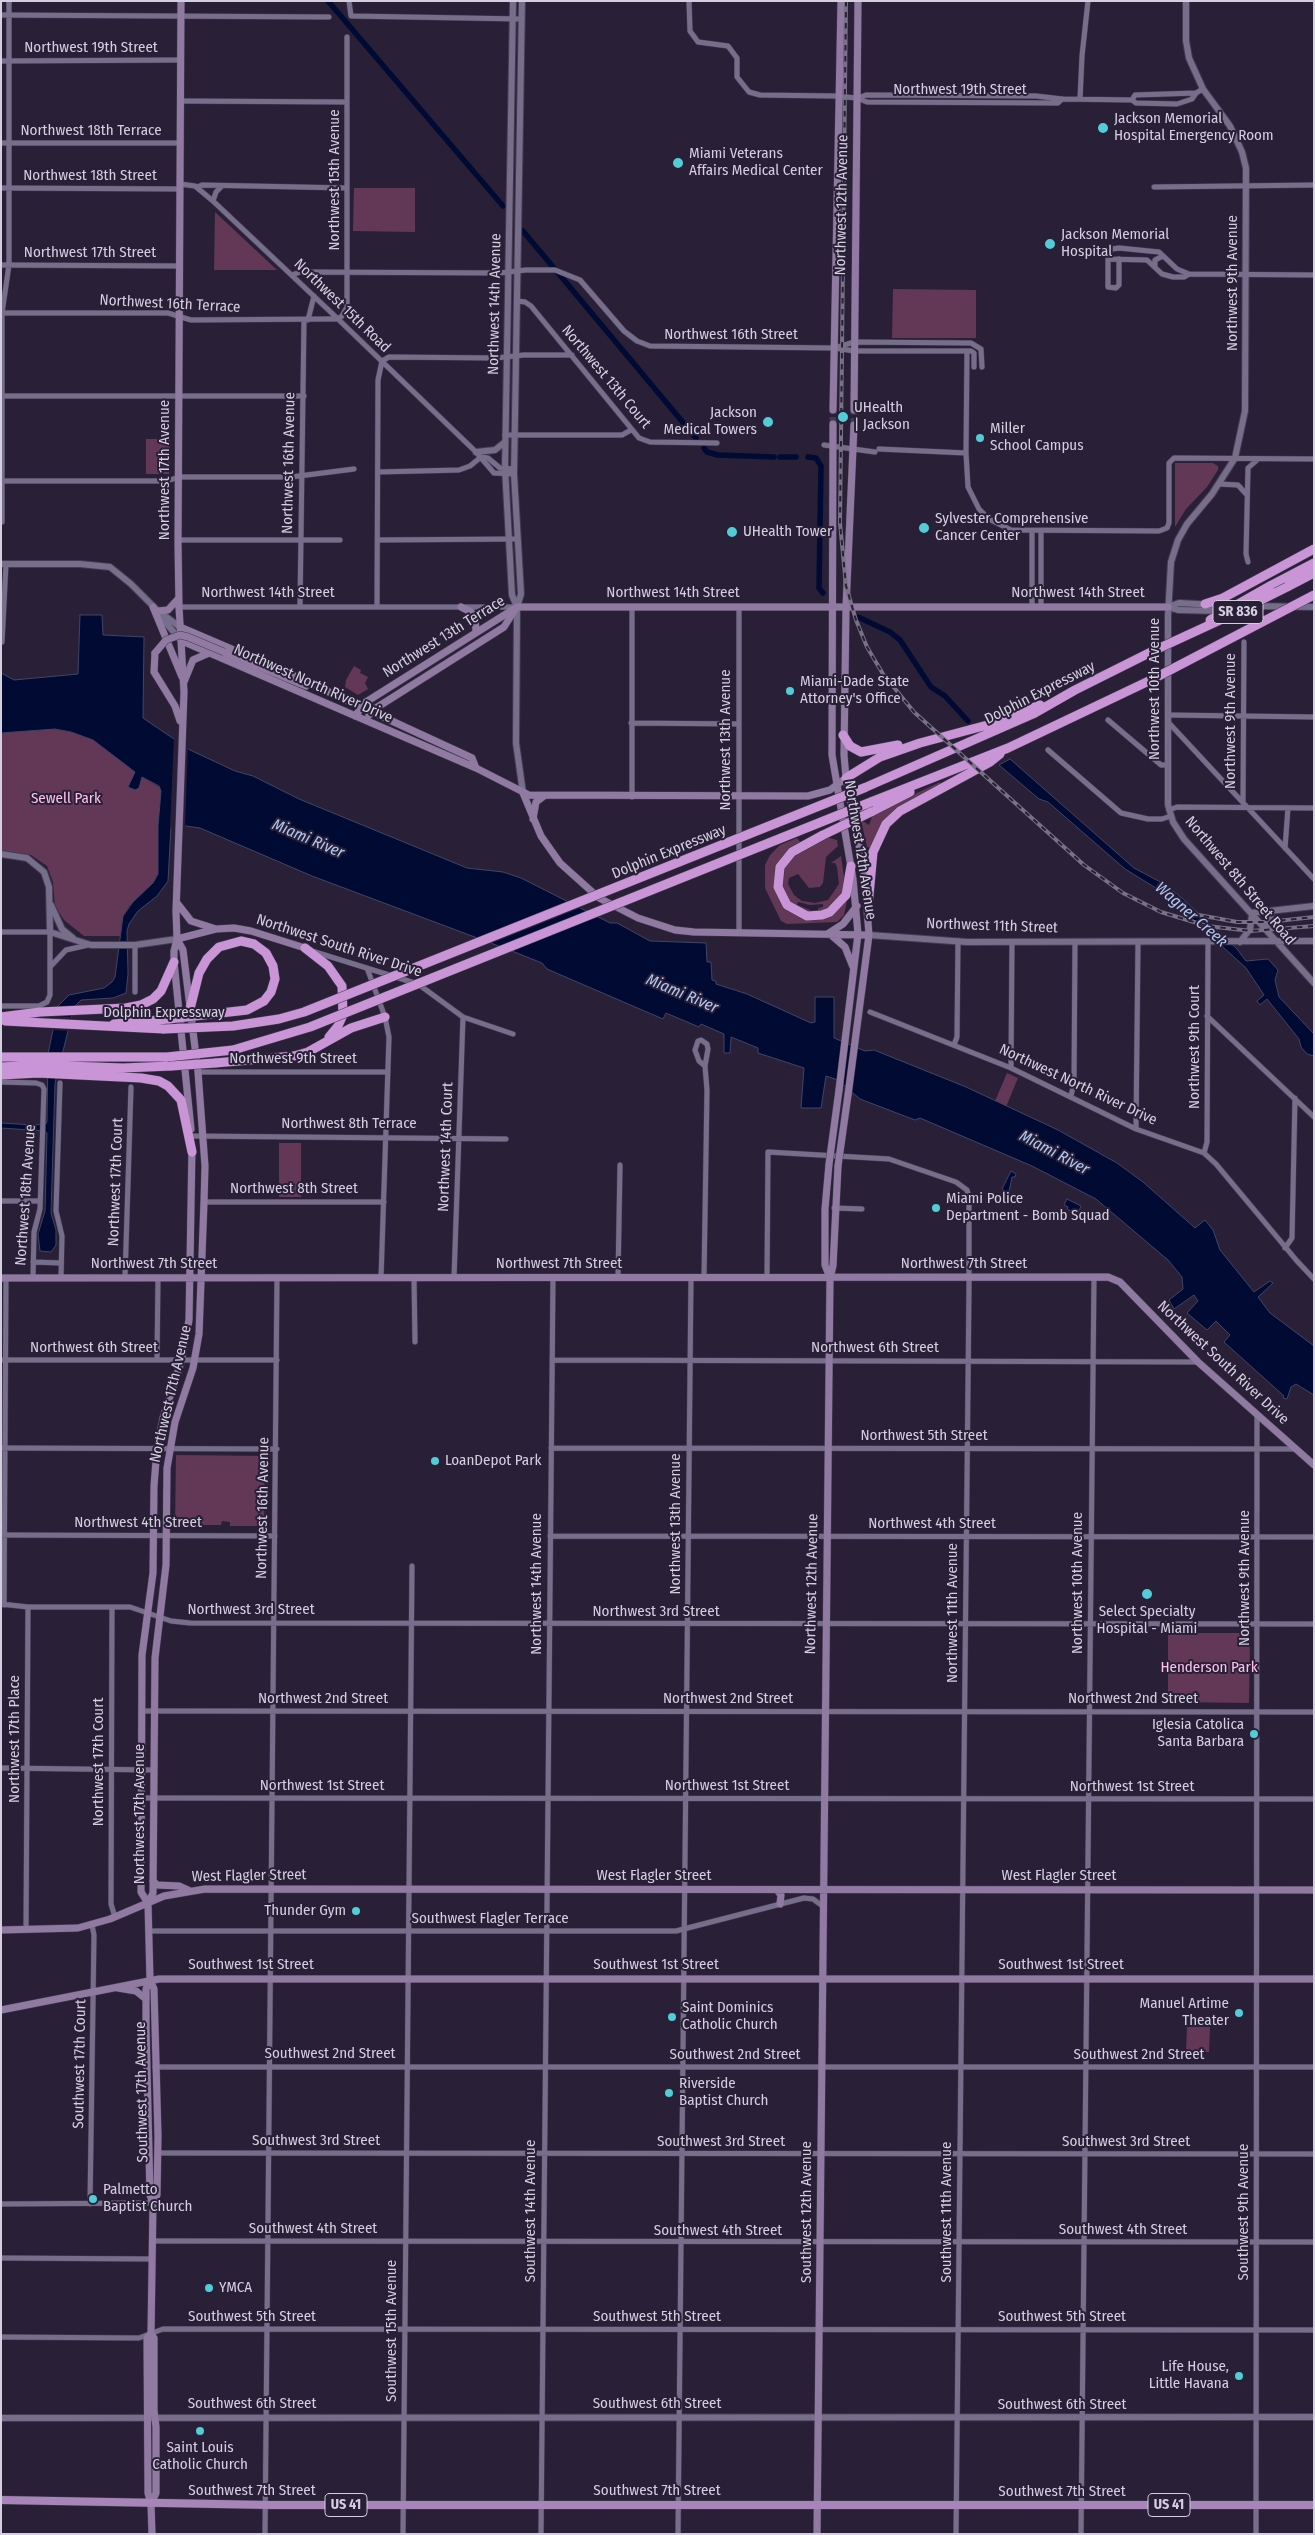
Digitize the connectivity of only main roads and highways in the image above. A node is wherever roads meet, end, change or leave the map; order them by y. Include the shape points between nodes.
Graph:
1 (181, 1) edge
2 (841, 1) edge
3 (858, 1) edge
4 (834, 410) tunnel mouth
5 (854, 410) tunnel mouth
6 (833, 424) tunnel mouth
7 (854, 425) tunnel mouth
8 (1314, 549) edge
9 (1314, 563) edge
10 (1314, 573) edge
11 (1314, 595) edge
12 (178, 603) junction
13 (1205, 604) road end
14 (461, 607) road end
15 (517, 607) junction
16 (832, 607) junction
17 (846, 607) junction
18 (1168, 607) road end
19 (180, 627) junction
20 (476, 632) junction
21 (1188, 633) junction
22 (182, 641) junction
23 (209, 653) junction
24 (184, 682) junction
25 (1075, 690) junction
26 (324, 692) junction
27 (361, 708) junction
28 (371, 713) junction
29 (355, 716) junction
30 (364, 720) junction
31 (182, 730) junction
32 (843, 735) junction
33 (920, 743) junction
34 (1008, 748) junction
35 (476, 768) junction
36 (953, 770) junction
37 (846, 778) junction
38 (836, 786) junction
39 (523, 793) junction
40 (545, 796) junction
41 (533, 819) junction
42 (851, 866) junction
43 (176, 902) junction
44 (857, 906) junction
45 (868, 906) junction
46 (216, 929) junction
47 (829, 933) junction
48 (858, 934) junction
49 (869, 935) junction
50 (178, 939) junction
51 (305, 948) joint
52 (174, 962) junction
53 (854, 970) junction
54 (190, 1009) junction
55 (1, 1017) edge
56 (385, 1017) road end
57 (1, 1021) edge
58 (93, 1026) junction
59 (322, 1045) junction
60 (1, 1057) edge
61 (1, 1067) edge
62 (38, 1069) junction
63 (68, 1071) junction
64 (1, 1074) edge
65 (192, 1152) junction
66 (4, 1278) edge
67 (190, 1278) junction
68 (203, 1278) junction
69 (830, 1278) junction
70 (1116, 1279) joint
71 (1314, 1465) edge
72 (153, 1881) junction
73 (190, 1890) junction
74 (777, 1890) junction
75 (824, 1890) junction
76 (1314, 1890) edge
77 (148, 1902) junction
78 (780, 1904) road end
79 (1, 1930) edge
80 (822, 1979) junction
81 (1314, 1979) edge
82 (150, 1980) junction
83 (115, 1987) junction
84 (146, 1999) junction
85 (1, 2010) edge
86 (155, 2067) junction
87 (148, 2072) junction
88 (150, 2144) junction
89 (158, 2153) junction
90 (153, 2203) junction
91 (1, 2500) edge
92 (152, 2504) junction
93 (817, 2505) junction
94 (1314, 2505) edge
95 (152, 2534) edge
96 (817, 2534) edge

1 - 12 main road, Northwest 17th Avenue
2 - 4 main road, Northwest 12th Avenue
3 - 5 main road, Northwest 12th Avenue
6 - 16 main road, Northwest 12th Avenue
7 - 17 main road, Northwest 12th Avenue
8 - 13 highway via 1223,598
9 - 21 highway, bridge
10 - 21 highway, Dolphin Expressway / SR 836, bridge via 1232,616
11 - 34 highway, Dolphin Expressway, bridge via 1153,679
12 - 19 main road, Northwest 17th Avenue
12 - 24 main road via 168,610 155,609
14 - 20 main road via 475,616
15 - 16 main road, Northwest 14th Street
15 - 20 main road, Northwest 13th Terrace
15 - 28 main road, Northwest 13th Terrace via 504,627
16 - 17 main road, Northwest 14th Street
16 - 38 main road, Northwest 12th Avenue via 832,733
17 - 18 main road, Northwest 14th Street
17 - 32 main road, Northwest 12th Avenue
19 - 22 main road, Northwest 17th Avenue
19 - 26 main road, Northwest North River Drive
20 - 27 main road, Northwest 13th Terrace
21 - 25 highway, Dolphin Expressway / SR 836, bridge
22 - 23 main road, Northwest North River Drive
22 - 24 main road, Northwest 17th Avenue
23 - 24 main road via 193,660
23 - 29 main road, Northwest North River Drive
24 - 31 main road, Northwest 17th Avenue
25 - 33 highway via 1012,717
25 - 58 highway, Dolphin Expressway, bridge via 989,735 864,788 304,1012 233,1026 164,1029
26 - 27 main road, Northwest North River Drive
26 - 31 main road, bridge via 180,636 164,642 155,653 154,672 175,706
27 - 28 main road, Northwest North River Drive
27 - 29 main road, Northwest 13th Terrace
28 - 30 main road, Northwest 13th Terrace
28 - 35 main road, Northwest North River Drive via 472,758
29 - 30 main road, Northwest North River Drive
30 - 35 main road, Northwest North River Drive
31 - 43 main road, Northwest 17th Avenue
32 - 33 highway via 850,746 865,753
32 - 37 main road, Northwest 12th Avenue
33 - 37 highway via 880,757
34 - 36 highway, Dolphin Expressway
34 - 45 highway via 990,762 900,811 886,824 873,852
35 - 39 main road, Northwest North River Drive
36 - 42 highway, bridge via 797,848 782,864 778,882 780,895 787,905 807,916 830,912 846,895
36 - 60 highway, Dolphin Expressway, bridge via 310,1027 233,1050 167,1057
37 - 38 main road
37 - 45 main road, Northwest 12th Avenue
38 - 40 main road via 814,796
38 - 42 main road, Northwest 12th Avenue
39 - 40 main road
39 - 41 main road
40 - 41 main road via 536,802
41 - 47 main road, Northwest 11th Street via 560,863 592,892 630,915 669,928 694,932
42 - 44 main road, Northwest 12th Avenue
43 - 46 main road via 191,921
43 - 50 main road, Northwest 17th Avenue
44 - 47 main road via 843,924
44 - 48 main road, Northwest 12th Avenue
45 - 49 main road, Northwest 12th Avenue
46 - 50 main road, Northwest South River Drive
46 - 51 main road, Northwest South River Drive via 245,929
47 - 48 main road, Northwest 11th Street
47 - 53 main road via 845,947
48 - 49 main road, Northwest 11th Street
48 - 53 main road, Northwest 12th Avenue
49 - 69 main road, Northwest 12th Avenue, bridge via 838,1166
50 - 52 main road, Northwest 17th Avenue
50 - 54 main road, Northwest 17th Avenue via 183,950
51 - 59 highway via 328,966 342,986 343,1014 338,1026
52 - 55 highway via 164,988 147,1003 126,1008
52 - 65 main road, Northwest 17th Avenue
53 - 69 main road, Northwest 12th Avenue, bridge via 825,1209 826,1266
54 - 58 highway, bridge via 198,973 219,947 240,941 254,944 266,953 275,978 271,992 259,1006 247,1010
54 - 68 main road, Northwest 17th Avenue via 203,1136
56 - 59 highway via 351,1028
57 - 58 highway, Dolphin Expressway
59 - 63 highway, bridge via 282,1058
61 - 62 highway
62 - 63 highway
62 - 64 highway
63 - 65 highway via 164,1083 184,1106
65 - 67 main road, Northwest 17th Avenue
66 - 67 main road, Northwest 7th Street
67 - 68 main road, Northwest 7th Street
67 - 77 main road, Northwest 17th Avenue via 189,1320 181,1362 157,1448 153,1573 142,1655 141,1892
68 - 69 main road, Northwest 7th Street
68 - 72 main road, Northwest 17th Avenue via 201,1324 170,1448 166,1486 165,1580 155,1650
69 - 70 main road, Northwest 7th Street
69 - 75 main road, Northwest 12th Avenue
70 - 71 main road, Northwest South River Drive via 1198,1362
72 - 73 main road via 157,1885
72 - 77 main road, Northwest 17th Avenue via 153,1893
73 - 74 main road, West Flagler Street
73 - 77 main road, West Flagler Street
74 - 75 main road, West Flagler Street
74 - 78 main road
75 - 76 main road, West Flagler Street
75 - 80 main road, Southwest 12th Avenue
77 - 79 main road, West Flagler Street via 92,1925 64,1930
77 - 82 main road, Southwest 17th Avenue
80 - 81 main road, Southwest 1st Street
80 - 82 main road, Southwest 1st Street
80 - 93 main road, Southwest 12th Avenue
82 - 83 main road, Southwest 1st Street
82 - 84 main road, Southwest 17th Avenue
82 - 86 main road, Southwest 17th Avenue via 154,1989
83 - 84 main road via 136,1991
83 - 85 main road, Southwest 1st Street
84 - 87 main road, Southwest 17th Avenue
86 - 87 main road
86 - 89 main road, Southwest 17th Avenue
87 - 88 main road, Southwest 17th Avenue
88 - 89 main road
88 - 90 main road, Southwest 17th Avenue via 150,2195
89 - 90 main road, Southwest 17th Avenue via 157,2194
90 - 92 main road, Southwest 17th Avenue via 151,2333 147,2338 156,2493
91 - 92 main road, Southwest 7th Street / US 41 via 109,2500
92 - 93 main road, Southwest 7th Street / US 41
92 - 95 main road, Southwest 17th Avenue
93 - 94 main road, Southwest 7th Street / US 41
93 - 96 main road, Southwest 12th Avenue

